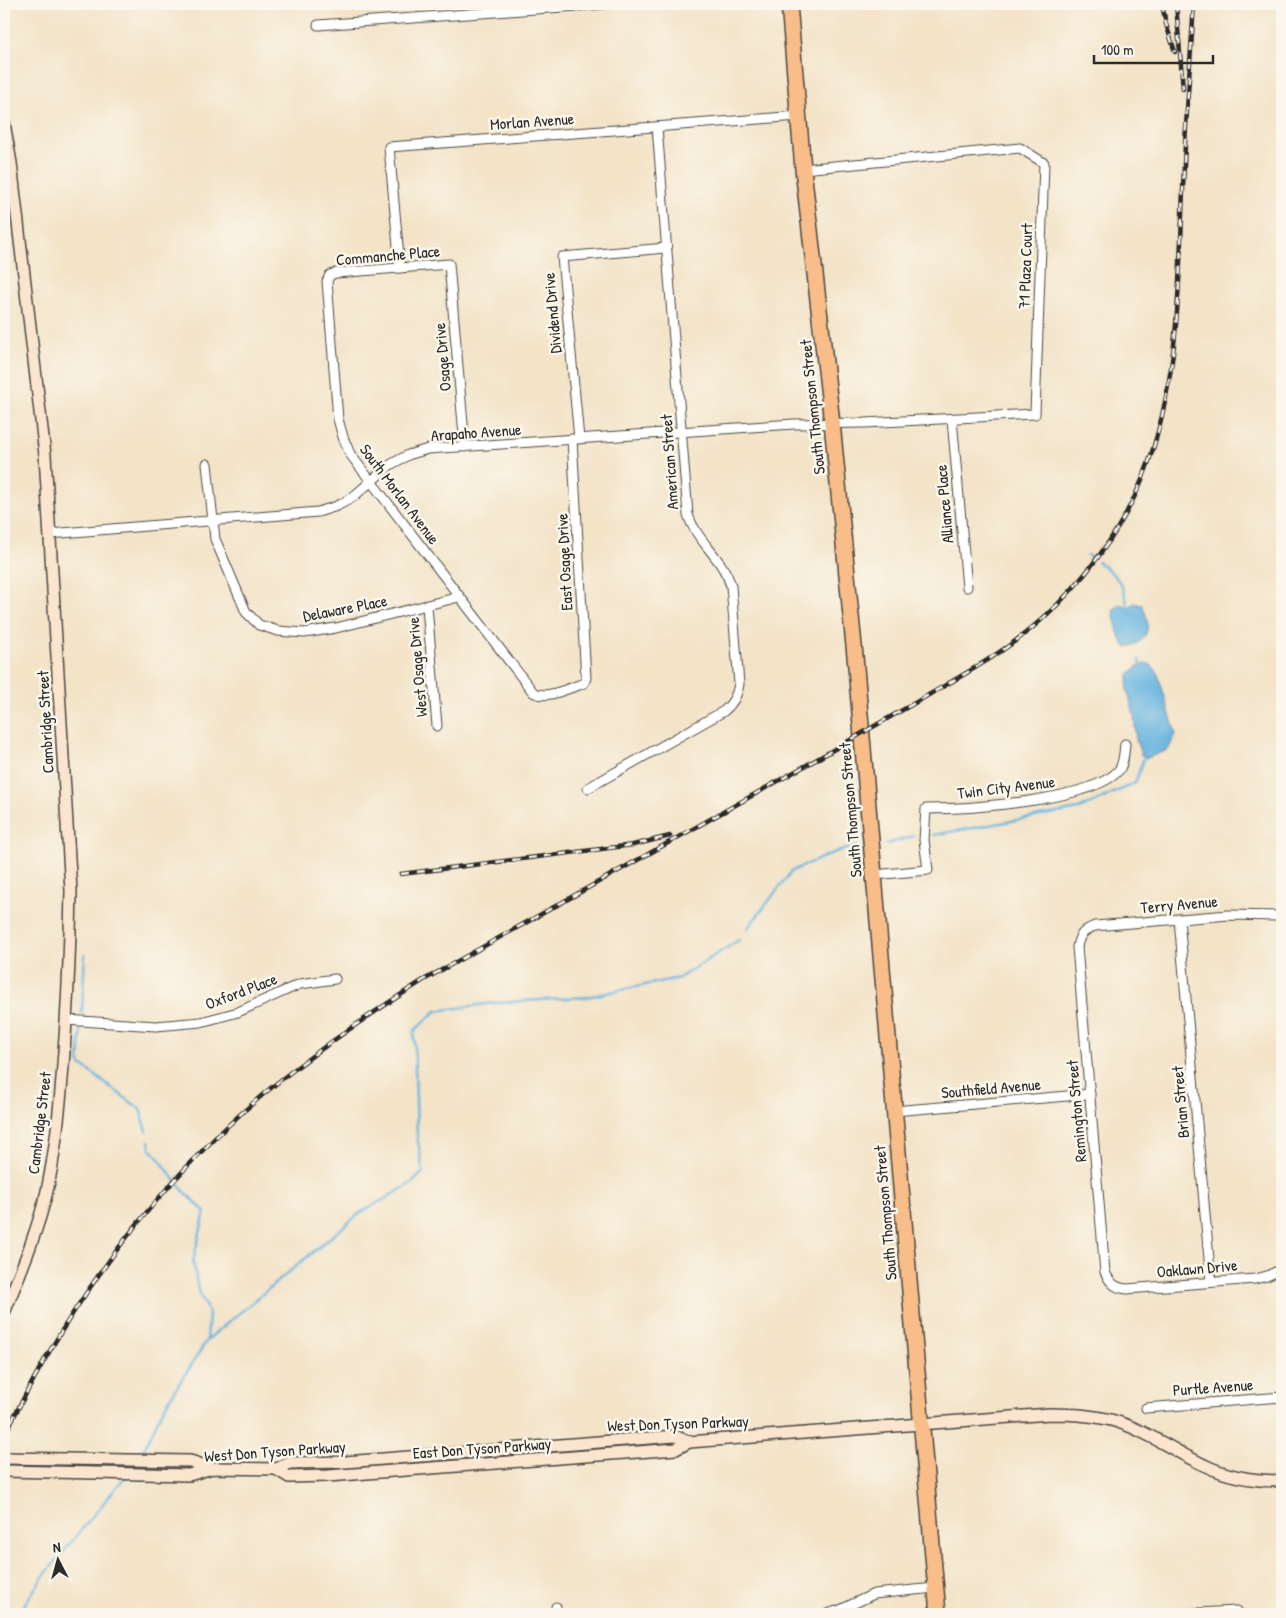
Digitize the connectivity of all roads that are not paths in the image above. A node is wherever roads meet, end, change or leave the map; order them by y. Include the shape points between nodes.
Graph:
1 (604, 4) edge
2 (789, 4) edge
3 (318, 25) dead end
4 (799, 116) junction
5 (4, 123) edge
6 (657, 127) junction
7 (802, 168) junction
8 (666, 248) junction
9 (449, 264) joint
10 (400, 268) junction
11 (330, 275) joint
12 (952, 419) junction
13 (832, 424) junction
14 (682, 430) junction
15 (576, 439) junction
16 (465, 447) junction
17 (207, 464) dead end
18 (371, 482) junction
19 (213, 521) junction
20 (50, 534) junction
21 (966, 587) dead end
22 (459, 597) junction
23 (427, 606) junction
24 (538, 695) joint
25 (437, 726) dead end
26 (1125, 744) dead end
27 (588, 788) dead end
28 (874, 875) junction
29 (1282, 916) edge
30 (1179, 919) junction
31 (1081, 934) joint
32 (335, 979) dead end
33 (66, 1020) junction
34 (1090, 1094) junction
35 (894, 1111) junction
36 (1282, 1269) edge
37 (1211, 1282) junction
38 (1112, 1285) joint
39 (4, 1313) edge
40 (1282, 1397) edge
41 (1146, 1408) dead end
42 (920, 1424) junction
43 (4, 1458) edge
44 (212, 1468) junction
45 (4, 1472) edge
46 (1282, 1481) edge
47 (935, 1588) junction
48 (827, 1614) edge
49 (938, 1614) edge
50 (1178, 1614) edge
51 (1238, 1614) edge

1 - 3 street
2 - 4 highway, South Thompson Street
4 - 6 street, Morlan Avenue
4 - 7 highway, South Thompson Street
5 - 20 main road, Cambridge Street via 44,445
6 - 8 street, American Street
6 - 10 street, Morlan Avenue via 389,147
7 - 12 street, 71 Plaza Court via 1020,148 1044,164 1035,414
7 - 13 highway, South Thompson Street
8 - 14 street, American Street
8 - 15 street, Dividend Drive via 562,257
9 - 10 street, Commanche Place
9 - 16 street, Osage Drive
10 - 11 street, Commanche Place
11 - 18 street, South Morlan Avenue via 338,419 350,454
12 - 13 street, 71 Plaza Court
12 - 21 street, Alliance Place
13 - 14 street, Arapaho Avenue
13 - 28 highway, South Thompson Street
14 - 15 street, Arapaho Avenue
14 - 27 street, American Street via 688,515 692,528 721,563 731,586 738,694 724,711
15 - 16 street, Arapaho Avenue
15 - 24 street, East Osage Drive via 586,678 584,683
16 - 18 street, Arapaho Avenue via 428,449 408,455 390,465
17 - 19 street, Delaware Place
18 - 19 street, Arapaho Avenue via 353,497 318,512
18 - 22 street, South Morlan Avenue
19 - 20 street, Arapaho Avenue
19 - 23 street, Delaware Place via 215,538 246,612 259,625 278,631 304,632 336,628
20 - 33 main road, Cambridge Street via 71,891
22 - 23 street, Delaware Place
22 - 24 street, South Morlan Avenue
23 - 25 street, West Osage Drive
26 - 28 street, Twin City Avenue via 1120,769 1112,777 1091,786 1042,800 926,809 924,840 928,870
28 - 35 highway, South Thompson Street
29 - 30 street, Terry Avenue via 1236,914
30 - 31 street, Terry Avenue via 1095,926
30 - 37 street, Brian Street
31 - 34 street, Remington Street via 1077,947
32 - 33 street, Oxford Place via 300,984 238,1012 201,1022 156,1026
33 - 39 main road, Cambridge Street via 56,1136 47,1191 33,1240
34 - 35 street, Southfield Avenue
34 - 38 street, Remington Street via 1105,1272
35 - 42 highway, South Thompson Street
36 - 37 street, Oaklawn Drive via 1255,1279
37 - 38 street, Oaklawn Drive via 1127,1289
40 - 41 street, Purtle Avenue
42 - 44 main road, West Don Tyson Parkway via 689,1442 675,1436 345,1462 290,1463 276,1470
42 - 46 main road, West Don Tyson Parkway via 1050,1414 1112,1420 1206,1466 1237,1477
42 - 47 highway, South Thompson Street
43 - 44 main road via 190,1461
44 - 45 main road, West Don Tyson Parkway via 189,1475
47 - 48 street via 874,1594
47 - 49 highway, South Thompson Street
50 - 51 street via 1237,1611

